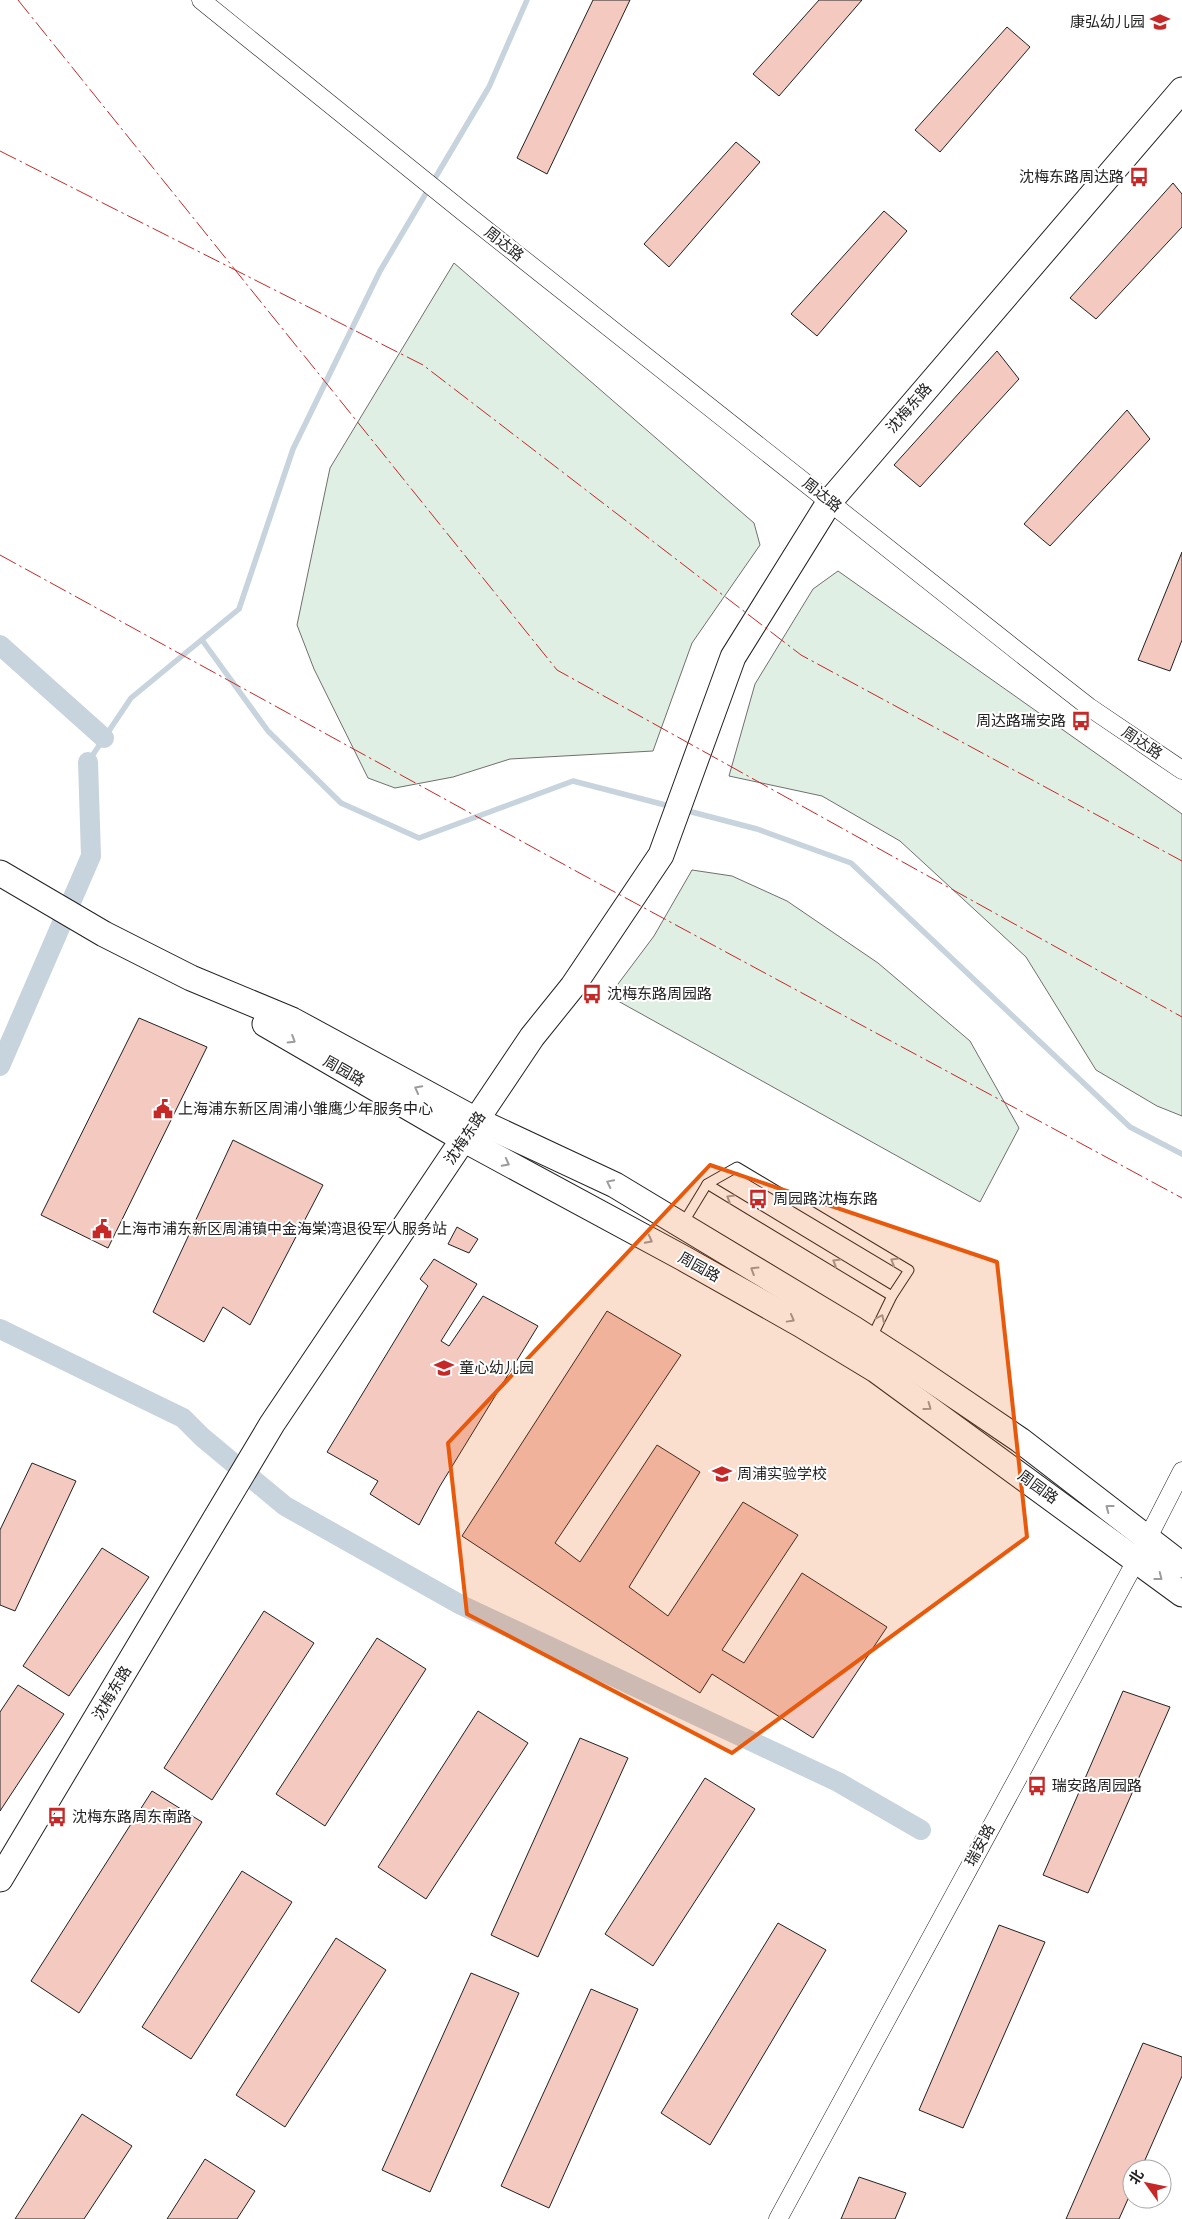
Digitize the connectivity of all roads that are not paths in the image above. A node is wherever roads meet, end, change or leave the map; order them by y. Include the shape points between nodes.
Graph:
1 (201, 0) edge
2 (1182, 90) edge
3 (830, 501) junction
4 (1182, 770) edge
5 (0, 874) edge
6 (470, 1130) junction
7 (707, 1184) junction
8 (682, 1225) junction
9 (892, 1296) junction
10 (871, 1340) junction
11 (1182, 1471) edge
12 (1142, 1548) junction
13 (1182, 1565) edge
14 (1182, 1594) edge
15 (0, 1879) edge
16 (778, 2219) edge

1 - 3 street, 周达路
2 - 3 street, 沈梅东路
3 - 4 street, 周达路 via 1082,702
3 - 6 street, 沈梅东路 via 733,658 661,855
5 - 6 street, 周园路 via 104,934 191,978 298,1044
8 -> 6 street, 周园路 via 615,1185
6 -> 12 street, 周园路 via 876,1370
6 - 15 street, 沈梅东路 via 272,1424
7 - 8 lane
9 -> 7 lane
9 -> 7 lane via 909,1270 737,1167
10 -> 8 street, 周园路
10 -> 9 lane
12 -> 10 street, 周园路 via 1020,1440
11 - 12 street, 瑞安路
12 - 13 street, 周园路
12 -> 14 street, 周园路
12 - 16 street, 瑞安路

